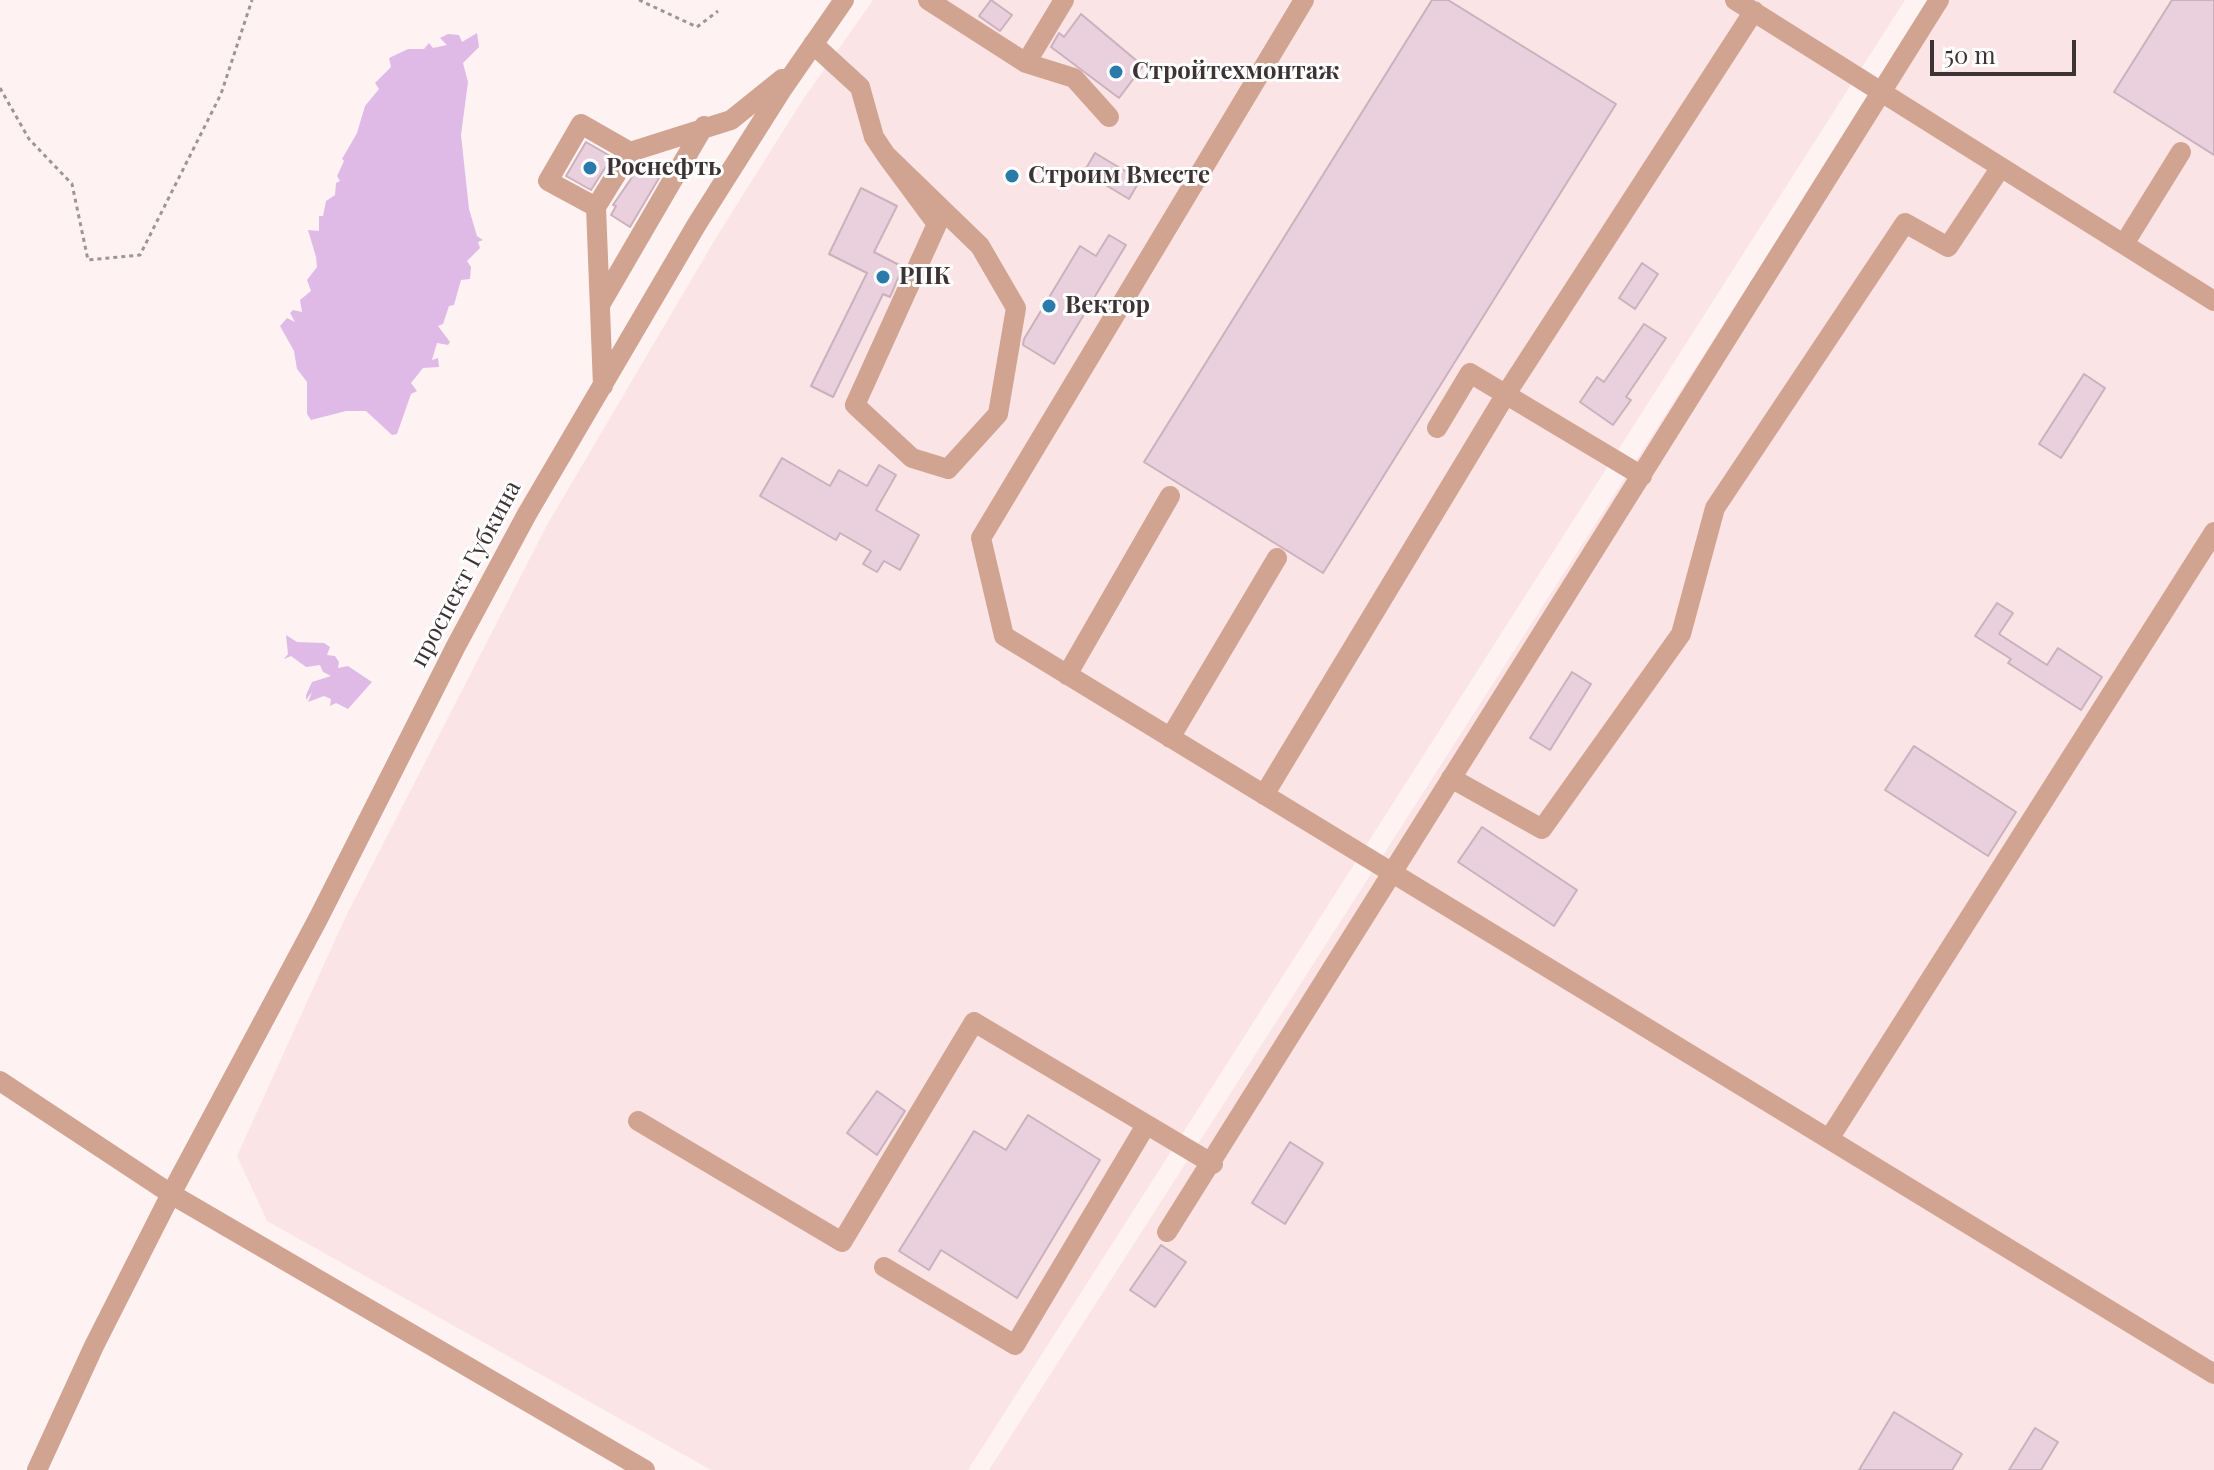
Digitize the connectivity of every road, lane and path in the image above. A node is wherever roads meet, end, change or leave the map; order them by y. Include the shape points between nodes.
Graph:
1 (252, 0) edge
2 (639, 0) edge
3 (844, 0) edge
4 (928, 0) edge
5 (1064, 0) edge
6 (1304, 0) edge
7 (1735, 0) edge
8 (1939, 0) edge
9 (718, 11) dead end
10 (1754, 11) junction
11 (813, 44) junction
12 (1026, 63) junction
13 (797, 67) junction
14 (0, 88) edge
15 (1882, 92) junction
16 (1109, 117) dead end
17 (704, 126) junction
18 (630, 152) junction
19 (2181, 152) dead end
20 (886, 155) junction
21 (2001, 167) junction
22 (596, 207) junction
23 (2124, 244) junction
24 (2214, 301) edge
25 (600, 305) junction
26 (603, 386) junction
27 (1506, 394) junction
28 (1437, 428) dead end
29 (1642, 476) junction
30 (1170, 496) dead end
31 (2214, 532) edge
32 (1277, 558) dead end
33 (1067, 675) junction
34 (1170, 738) junction
35 (1451, 778) junction
36 (1264, 795) junction
37 (1390, 872) junction
38 (0, 1081) edge
39 (638, 1121) dead end
40 (1146, 1125) junction
41 (1829, 1139) junction
42 (1213, 1164) junction
43 (171, 1194) junction
44 (1167, 1232) dead end
45 (884, 1267) dead end
46 (2214, 1374) edge
47 (37, 1470) edge
48 (645, 1470) edge

1 - 14 path via 221,94 140,255 88,260 72,184 29,139
2 - 9 path via 697,27
3 - 11 street, проспект Губкина
4 - 12 street
5 - 12 street
6 - 33 street via 981,538 1004,636
7 - 10 street
8 - 15 street
10 - 15 street
10 - 27 street
11 - 13 street, проспект Губкина
11 - 20 street via 860,87 874,137
12 - 16 street via 1074,78
13 - 17 street via 731,120
13 - 26 street, проспект Губкина
15 - 21 street
15 - 29 street
17 - 18 street
17 - 25 street
18 - 22 street
18 - 22 street via 581,124 548,181
19 - 23 street
20 - 20 street via 937,224 855,405 912,458 948,469 998,414 1016,308 980,246
21 - 23 street
21 - 35 street via 1948,247 1905,223 1715,508 1681,634 1542,829
22 - 25 street
23 - 24 street
25 - 26 street
26 - 43 street, проспект Губкина via 463,633
27 - 28 street via 1470,373
27 - 29 street
27 - 36 street
29 - 35 street
30 - 33 street
31 - 41 street
32 - 34 street
33 - 34 street
34 - 36 street
35 - 37 street
36 - 37 street
37 - 41 street
37 - 42 street
38 - 43 street
39 - 40 street via 842,1242 974,1022
40 - 42 street
40 - 45 street via 1015,1345
41 - 46 street
42 - 44 street
43 - 47 street, проспект Губкина
43 - 48 street

